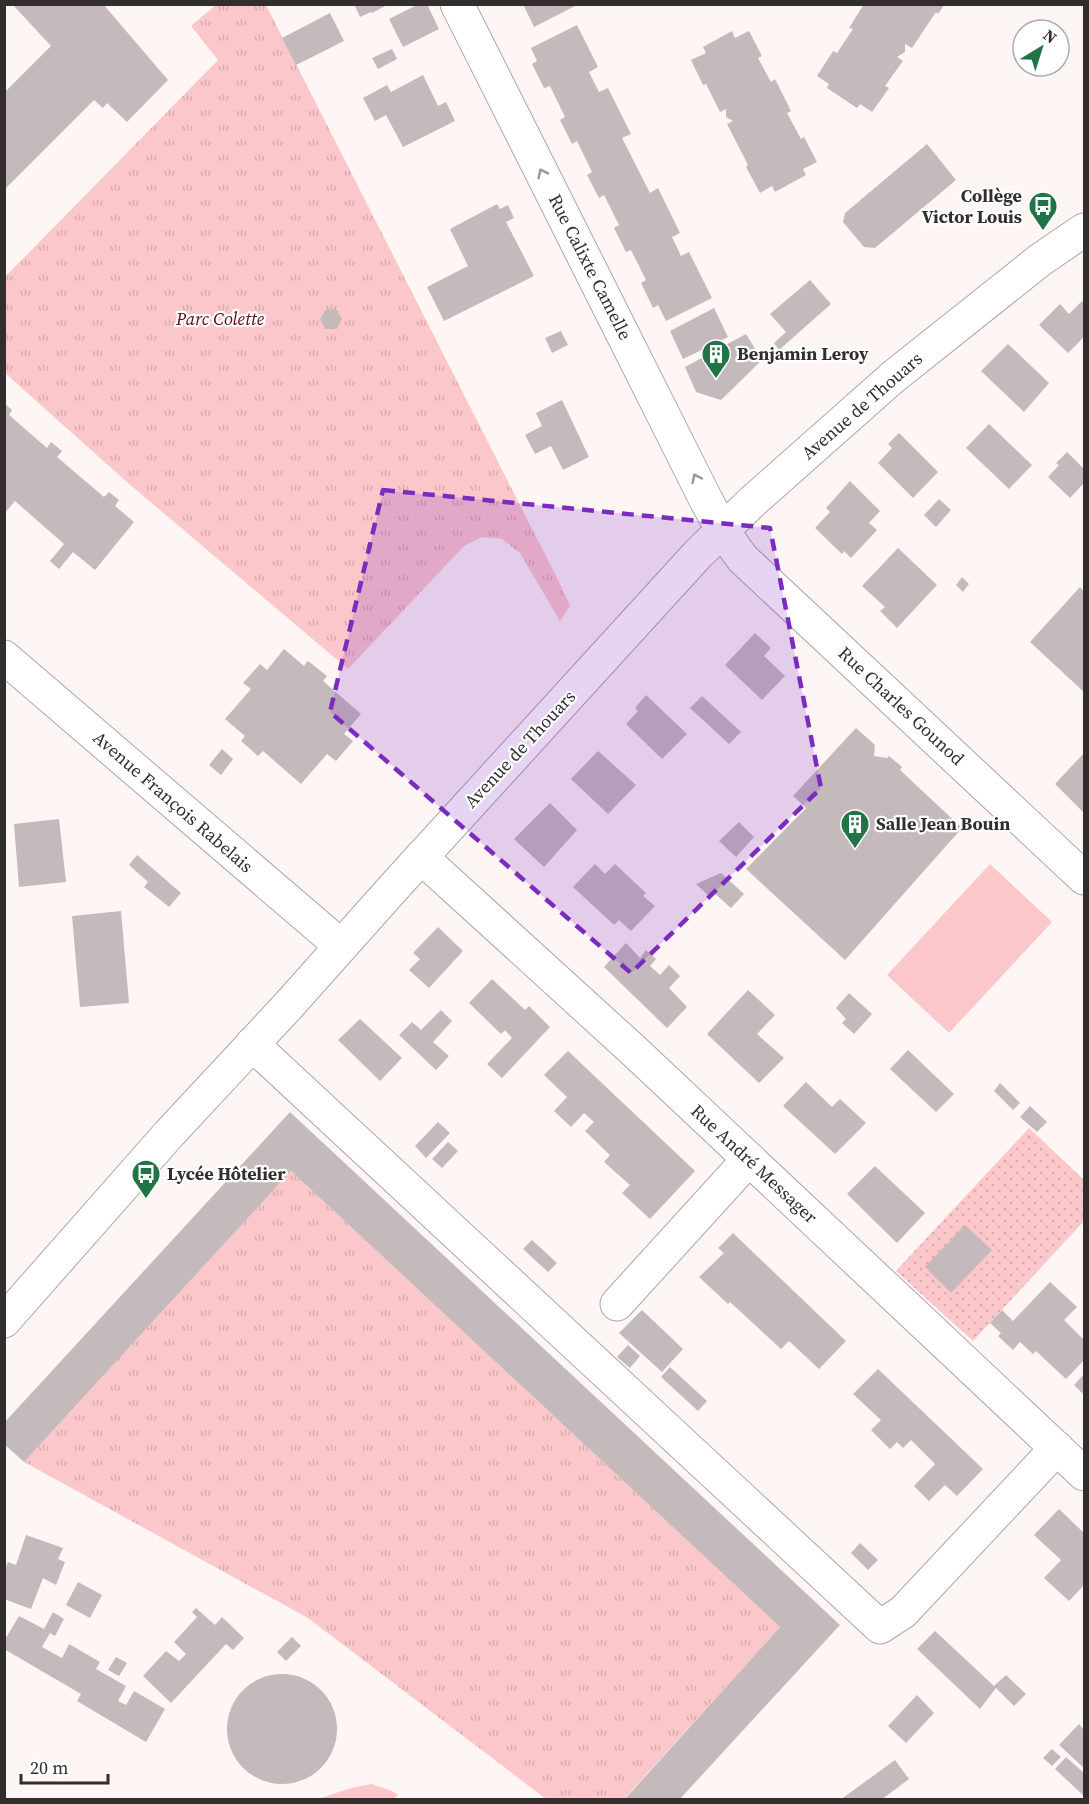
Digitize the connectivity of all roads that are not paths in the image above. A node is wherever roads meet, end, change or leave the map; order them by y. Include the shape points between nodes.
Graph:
1 (457, 4) edge
2 (1084, 230) edge
3 (722, 530) junction
4 (4, 657) edge
5 (421, 857) junction
6 (1084, 878) edge
7 (341, 946) junction
8 (252, 1044) junction
9 (748, 1159) junction
10 (617, 1304) dead end
11 (4, 1321) edge
12 (1057, 1448) junction
13 (1084, 1473) edge

3 -> 1 street, Rue Calixte Camelle
2 - 3 street, Avenue de Thouars via 1040,260 893,377
3 - 5 street, Avenue de Thouars
3 - 6 street, Rue Charles Gounod via 743,559
4 - 7 street, Avenue François Rabelais
5 - 7 street, Avenue de Thouars
5 - 9 street, Rue André Messager
7 - 8 street, Avenue de Thouars
8 - 11 street, Avenue de Thouars
8 - 12 street via 880,1627 903,1612
9 - 10 street
9 - 12 street, Rue André Messager
12 - 13 street, Rue André Messager

